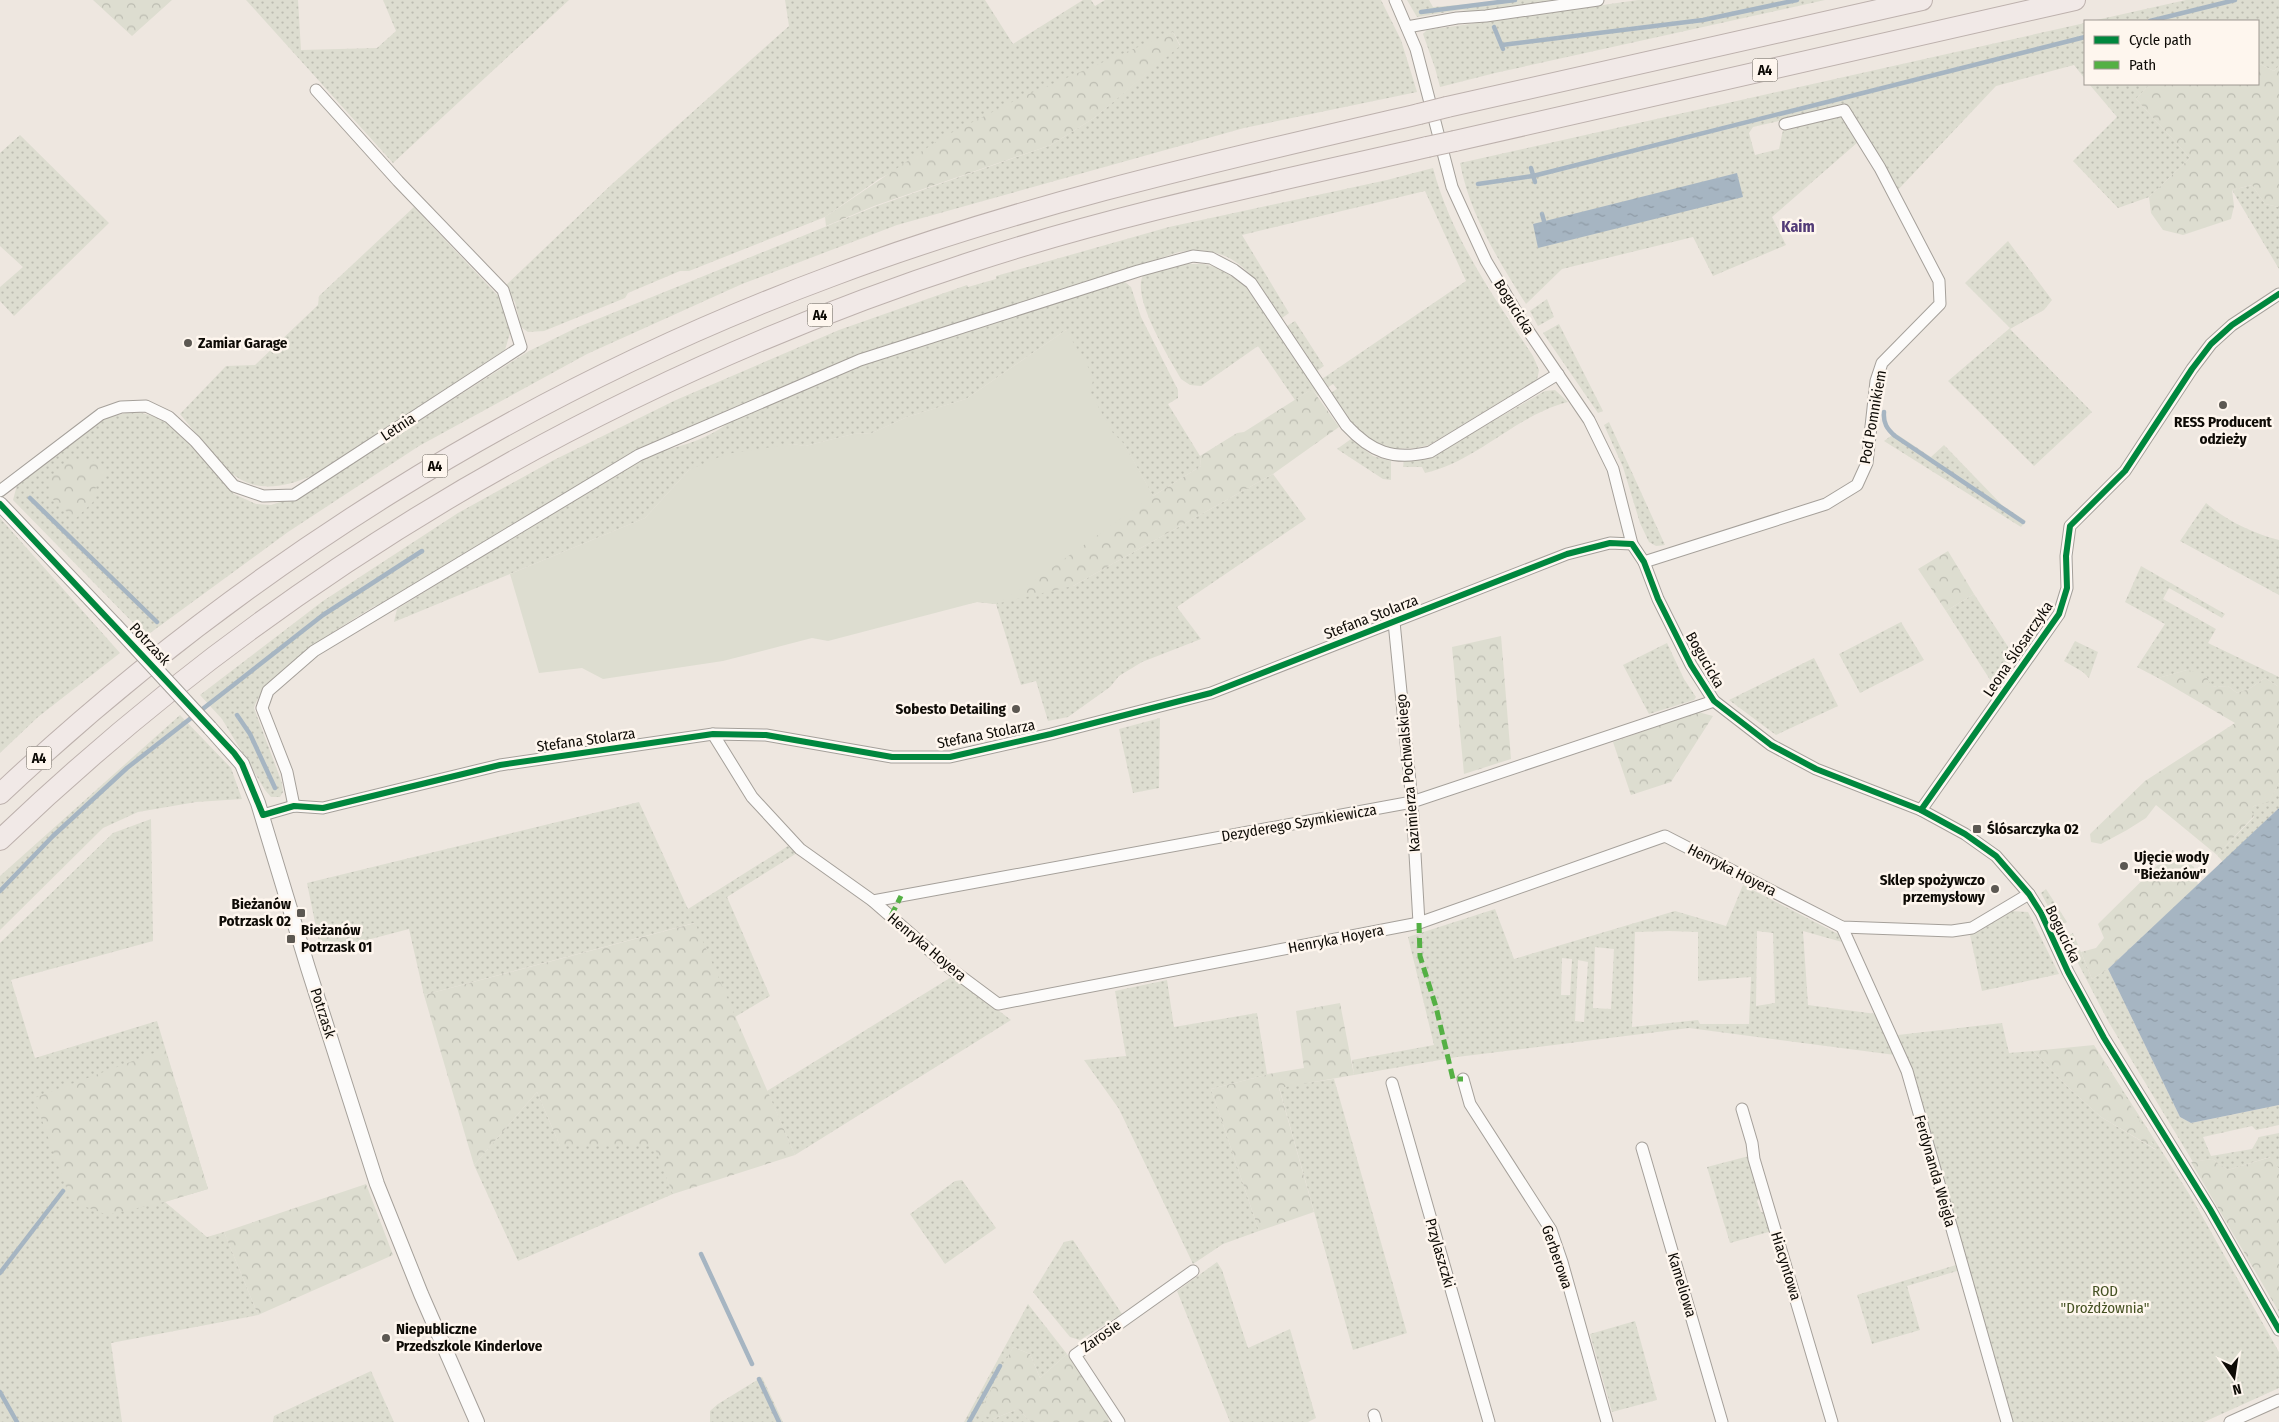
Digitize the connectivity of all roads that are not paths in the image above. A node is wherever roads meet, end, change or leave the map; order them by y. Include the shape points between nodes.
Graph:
1 (1395, 0) edge
2 (1598, 0) edge
3 (1922, 0) edge
4 (2075, 0) edge
5 (1407, 26) junction
6 (316, 90) dead end
7 (1784, 124) dead end
8 (2279, 294) edge
9 (1558, 374) junction
10 (0, 492) edge
11 (0, 504) edge
12 (1632, 544) junction
13 (1644, 562) junction
14 (1394, 622) junction
15 (1714, 701) junction
16 (713, 734) junction
17 (0, 794) edge
18 (1412, 802) junction
19 (294, 806) junction
20 (1921, 810) junction
21 (263, 814) junction
22 (0, 840) edge
23 (2029, 894) junction
24 (873, 901) junction
25 (1419, 923) junction
26 (1842, 927) junction
27 (1463, 1079) dead end
28 (1392, 1083) dead end
29 (1742, 1110) dead end
30 (1642, 1148) dead end
31 (1193, 1271) dead end
32 (2279, 1330) edge
33 (2279, 1400) edge
34 (477, 1422) edge
35 (1119, 1422) edge
36 (1489, 1422) edge
37 (1607, 1422) edge
38 (1722, 1422) edge
39 (1832, 1422) edge
40 (2005, 1422) edge
41 (2230, 1422) edge

1 - 5 street, Bogucicka
2 - 5 street
3 - 17 highway, A4, bridge via 1182,170 997,220 832,276 650,353 465,449 366,509 167,650
4 - 22 highway, A4, bridge via 1160,209 974,261 808,320 712,361 555,436 385,536 214,655 60,784
5 - 9 street, Bogucicka via 1423,72 1452,187 1486,261
6 - 10 street, Letnia via 503,290 521,347 294,494 263,496 234,486 169,417 146,406 121,406 101,414
7 - 13 street, Pod Pomnikiem via 1844,110 1880,168 1940,281 1940,304 1882,363 1876,380 1867,463 1857,485 1826,504
8 - 20 street, Leona Ślósarczyka via 2232,325 2203,354 2133,460 2074,520 2068,532 2066,597 2059,614
9 - 12 street, Bogucicka via 1589,420 1613,469
9 - 19 street via 1430,452 1413,456 1377,450 1362,442 1346,425 1251,283 1211,258 1193,256 1146,268 860,360 639,455 314,651 268,691 262,708 288,772
11 - 21 street, Potrzask, bridge via 242,764
12 - 13 street, Bogucicka
12 - 14 street, Stefana Stolarza via 1610,543 1567,554
13 - 15 street, Bogucicka via 1658,599 1691,665
14 - 16 street, Stefana Stolarza via 1211,692 950,757 892,757 766,735
14 - 18 street, Kazimierza Pochwalskiego
15 - 18 street, Dezyderego Szymkiewicza
15 - 20 street, Bogucicka via 1771,745 1816,769
16 - 19 street, Stefana Stolarza via 500,765 323,808
16 - 24 street, Henryka Hoyera via 752,797 800,849
18 - 24 street, Dezyderego Szymkiewicza
18 - 25 street, Kazimierza Pochwalskiego
19 - 21 street, Stefana Stolarza
20 - 23 street, Bogucicka via 1965,834 1996,856
21 - 34 street, Potrzask via 377,1184 420,1294
23 - 26 street, Henryka Hoyera via 1972,928 1943,931
23 - 32 street, Bogucicka via 2104,1038 2210,1209
24 - 25 street, Henryka Hoyera via 998,1004
25 - 26 street, Henryka Hoyera via 1665,836
26 - 40 street, Ferdynanda Weigla via 1907,1071
27 - 37 street, Gerberowa via 1470,1104 1551,1230
28 - 36 street, Przylaszczki
29 - 39 street, Hiacyntowa
30 - 38 street, Kameliowa
31 - 35 street, Zarosie via 1075,1355
33 - 41 street

